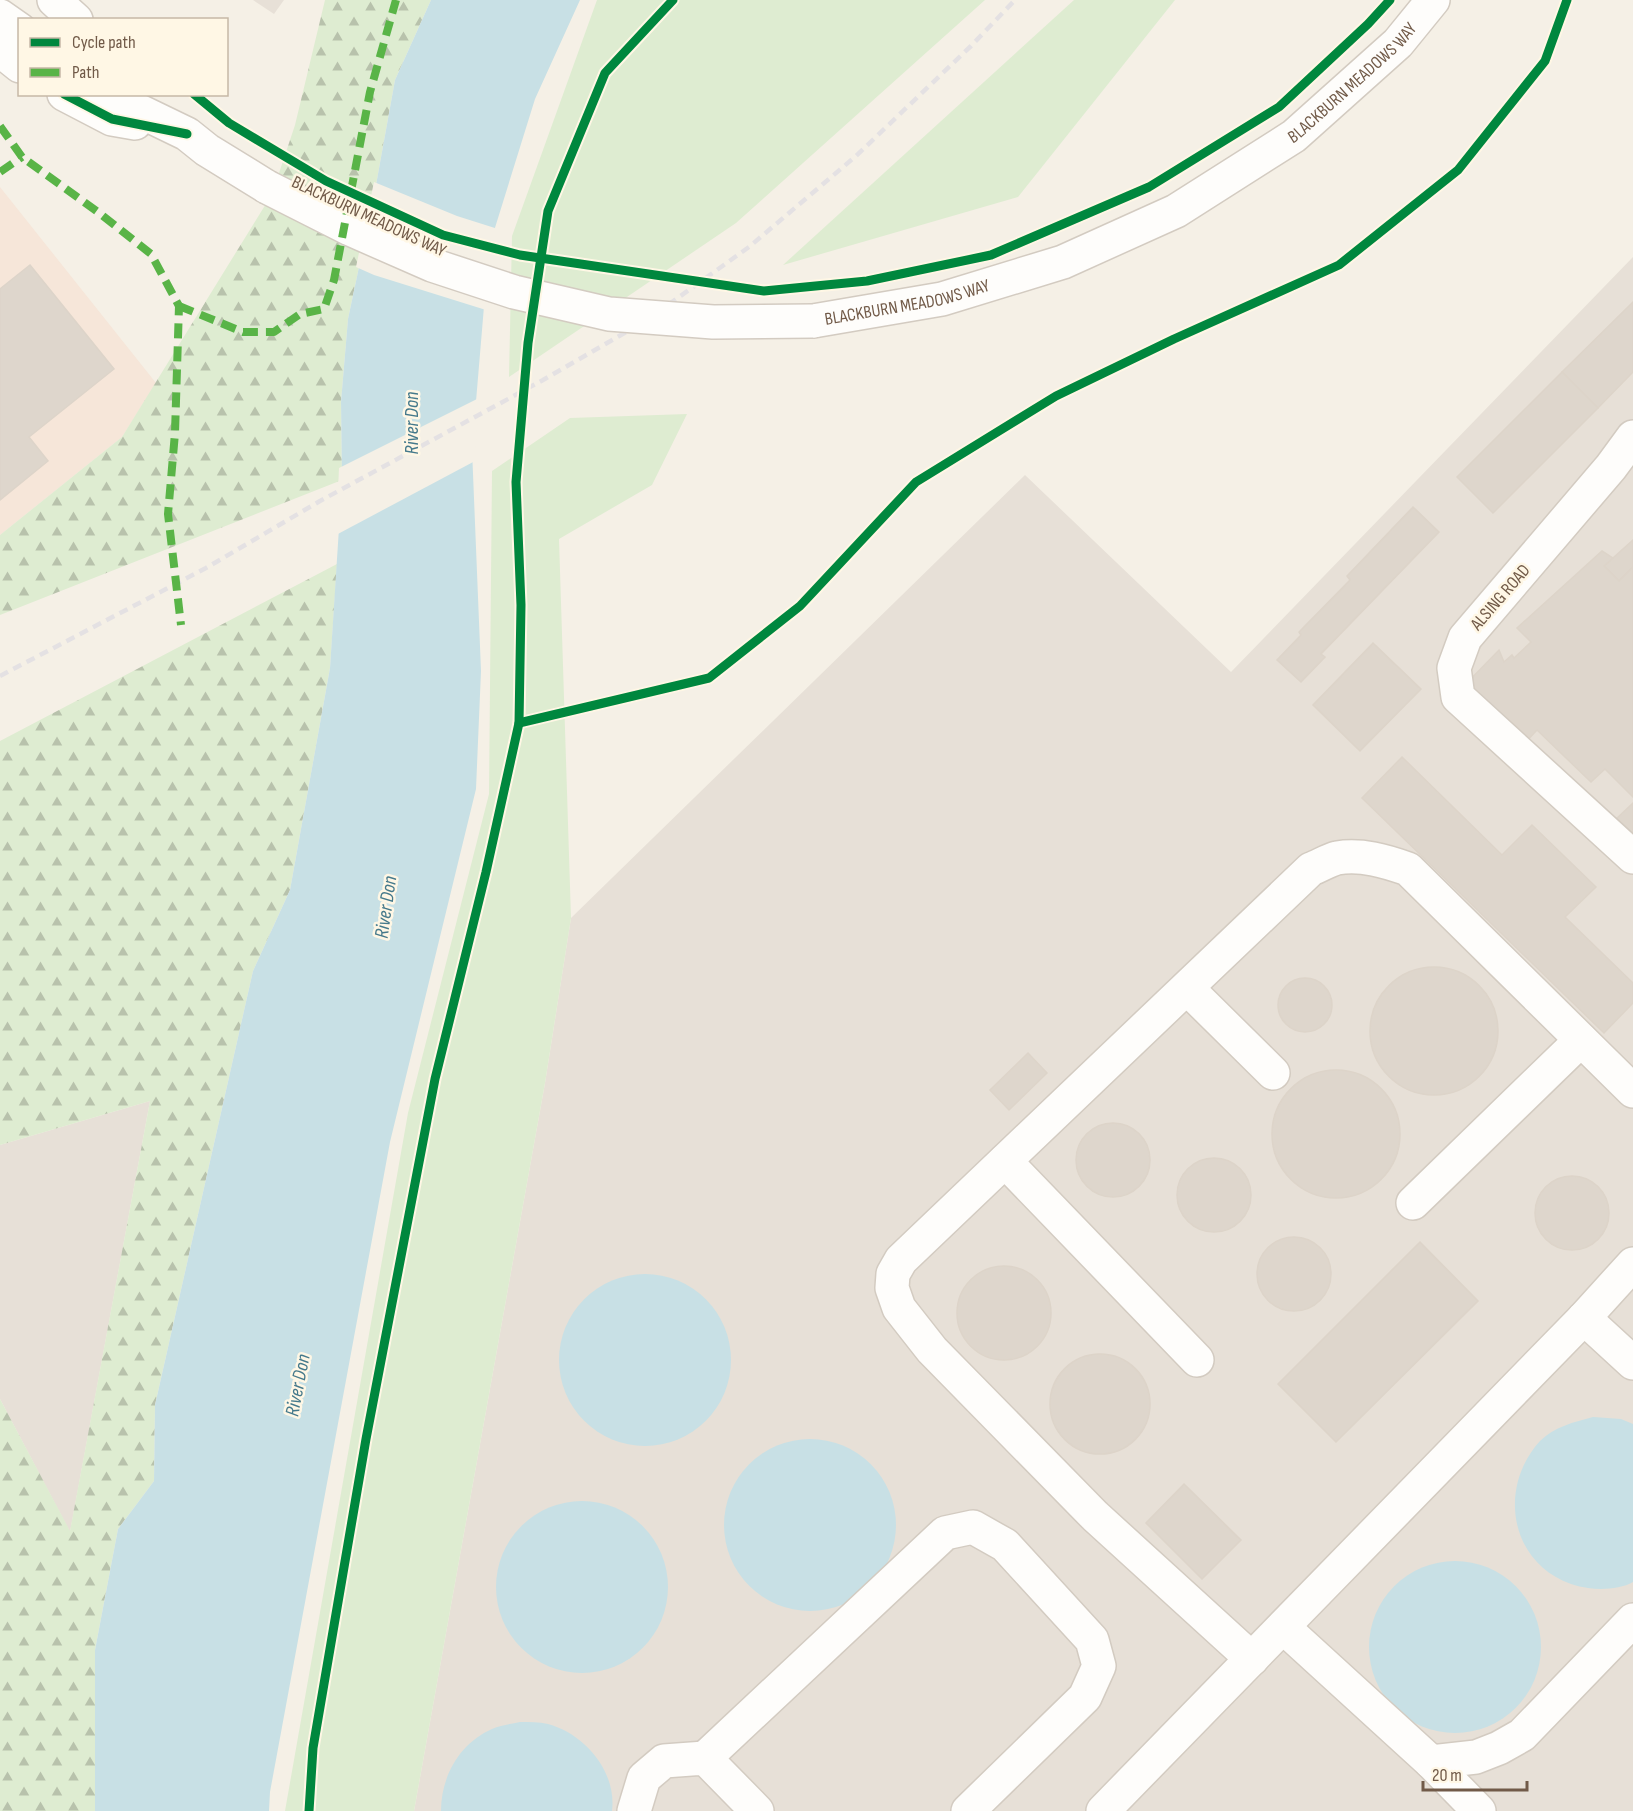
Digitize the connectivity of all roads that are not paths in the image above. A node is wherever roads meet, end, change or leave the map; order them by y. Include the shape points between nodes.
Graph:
1 (54, 0) edge
2 (1433, 0) edge
3 (0, 16) edge
4 (74, 18) edge
5 (18, 29) edge
6 (0, 50) edge
7 (18, 64) edge
8 (68, 96) edge
9 (114, 96) edge
10 (158, 96) edge
11 (187, 134) junction
12 (1633, 437) edge
13 (1622, 463) edge
14 (1633, 857) edge
15 (1187, 988) junction
16 (1581, 1040) junction
17 (1273, 1073) dead end
18 (1633, 1091) edge
19 (1005, 1161) junction
20 (1413, 1203) dead end
21 (1633, 1264) edge
22 (1584, 1318) junction
23 (1197, 1360) dead end
24 (1633, 1363) edge
25 (1633, 1620) edge
26 (1283, 1627) junction
27 (1252, 1659) junction
28 (705, 1758) junction
29 (1431, 1762) junction
30 (634, 1811) edge
31 (757, 1811) edge
32 (968, 1811) edge
33 (1103, 1811) edge
34 (1479, 1811) edge

1 - 4 street
2 - 11 street, BLACKBURN MEADOWS WAY, bridge via 1398,43 1294,136 1176,211 1063,262 942,299 813,321 713,322 609,314 514,292 432,265 350,229 267,187
3 - 5 street
6 - 7 street
8 - 11 street, BLACKBURN MEADOWS WAY via 112,119
9 - 11 street, BLACKBURN MEADOWS WAY
10 - 11 street, BLACKBURN MEADOWS WAY
12 - 13 street, ALSING ROAD
13 - 14 street, ALSING ROAD via 1465,638 1454,668 1458,697
15 - 16 street via 1311,869 1336,858 1361,857 1408,869
15 - 17 street
15 - 19 street
16 - 18 street
16 - 20 street
19 - 23 street
19 - 27 street via 901,1260 893,1274 892,1288 899,1308 932,1350 1095,1516
21 - 22 street
22 - 24 street
22 - 26 street
25 - 29 street via 1521,1735 1476,1757
26 - 27 street
26 - 29 street
27 - 33 street
28 - 30 street via 664,1761 644,1778
28 - 31 street
28 - 32 street via 945,1533 973,1527 1005,1545 1084,1631 1092,1640 1099,1666 1085,1697
29 - 34 street

